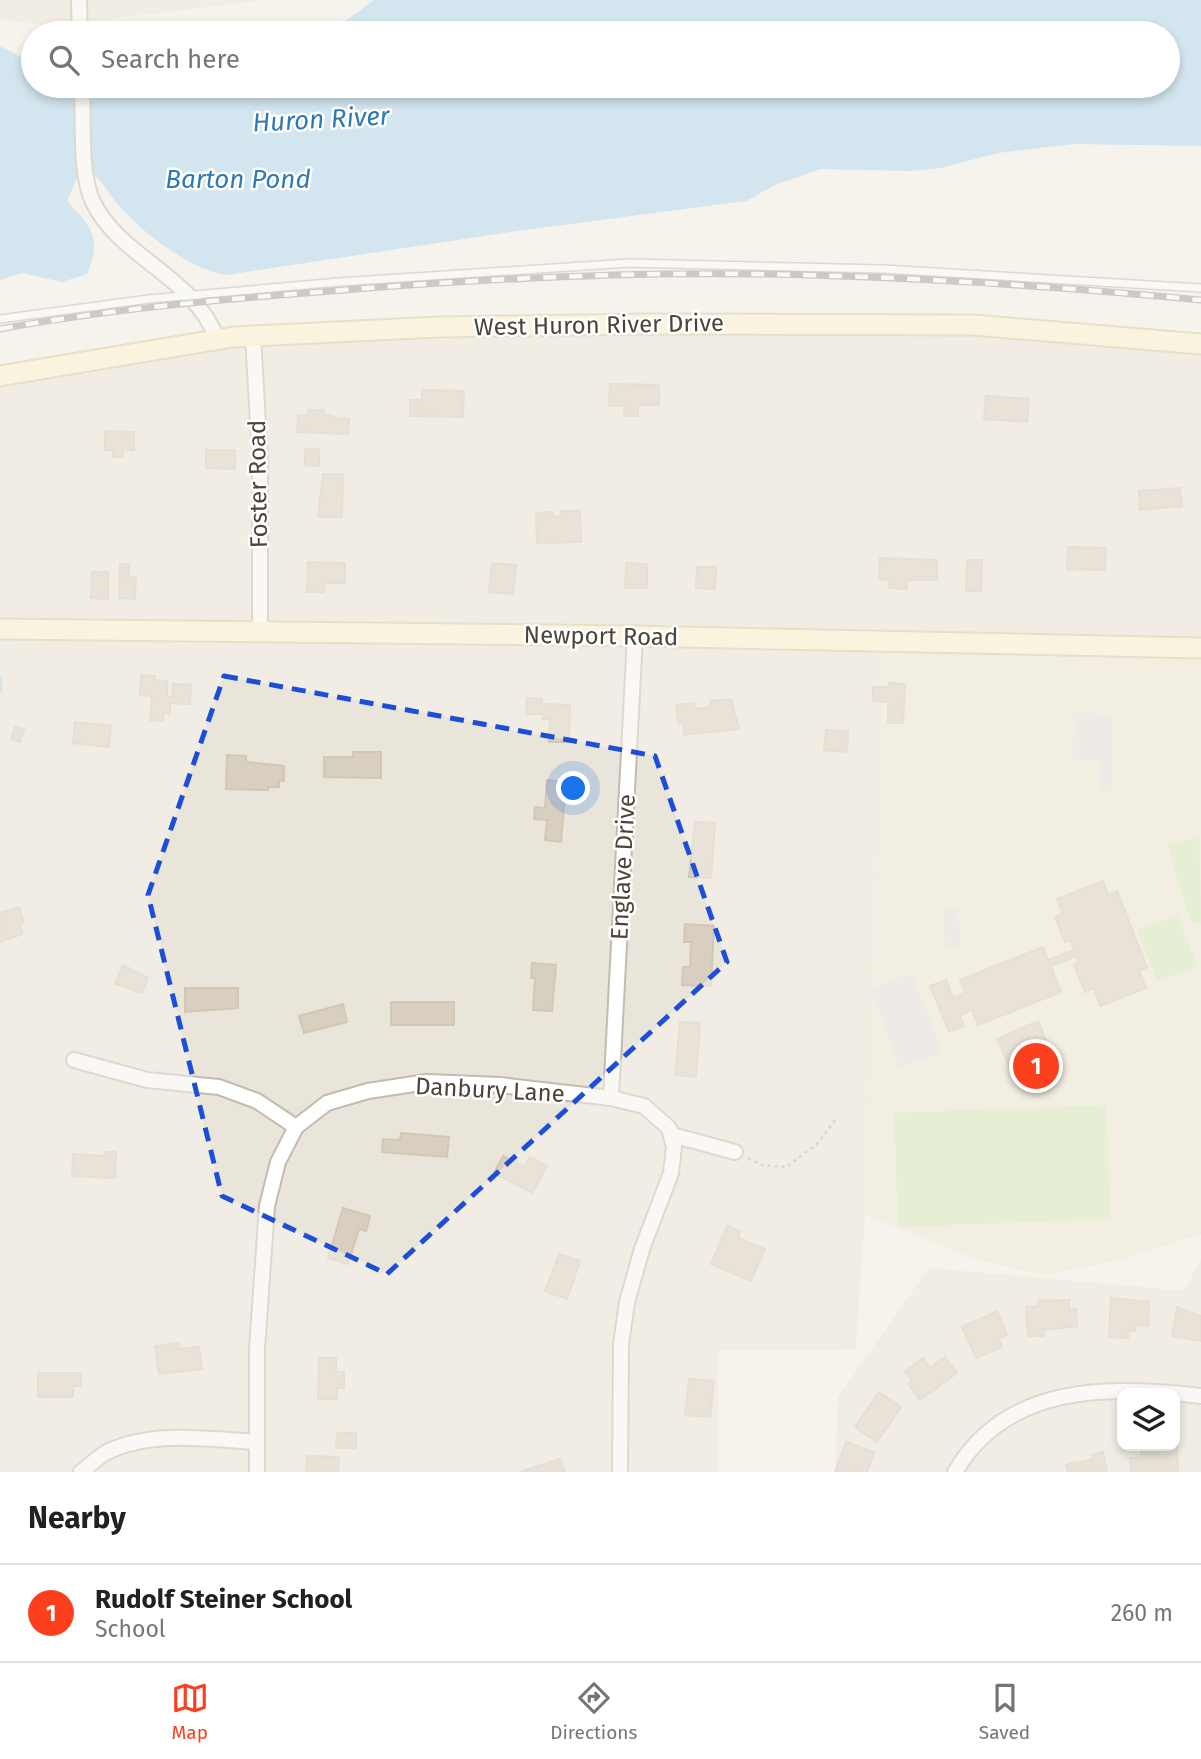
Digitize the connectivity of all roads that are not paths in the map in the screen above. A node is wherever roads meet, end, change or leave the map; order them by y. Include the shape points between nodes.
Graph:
1 (79, 0) edge
2 (80, 21) edge
3 (83, 98) edge
4 (1201, 288) edge
5 (189, 295) junction
6 (0, 319) edge
7 (253, 336) junction
8 (217, 339) junction
9 (1201, 344) edge
10 (0, 376) edge
11 (0, 629) edge
12 (260, 632) junction
13 (635, 636) junction
14 (1201, 648) edge
15 (75, 1060) dead end
16 (611, 1098) junction
17 (296, 1127) junction
18 (672, 1135) junction
19 (735, 1152) road end
20 (1201, 1396) edge
21 (257, 1442) junction
22 (81, 1472) edge
23 (257, 1472) edge
24 (620, 1472) edge
25 (955, 1472) edge

1 - 2 street
3 - 5 street via 92,201 102,218
4 - 5 lane via 883,270 629,263
5 - 6 lane
5 - 8 street
7 - 8 street, West Huron River Drive
7 - 9 street, West Huron River Drive via 635,324 974,325
7 - 12 street, Foster Road via 260,458
8 - 10 street, West Huron River Drive
11 - 12 street, Newport Road
12 - 13 street, Newport Road
13 - 14 street, Newport Road
13 - 16 street, Englave Drive
15 - 17 street via 147,1080 219,1087 257,1101
16 - 17 street, Danbury Lane via 427,1082 327,1103
16 - 18 street, Danbury Lane via 644,1106
17 - 21 street, Danbury Lane via 278,1162 267,1206 257,1349
18 - 19 street
18 - 24 street via 671,1173 627,1302 621,1344
20 - 25 street via 1110,1388 1067,1395 1026,1409 990,1430
21 - 22 street via 150,1441 107,1452
21 - 23 street, Danbury Lane

